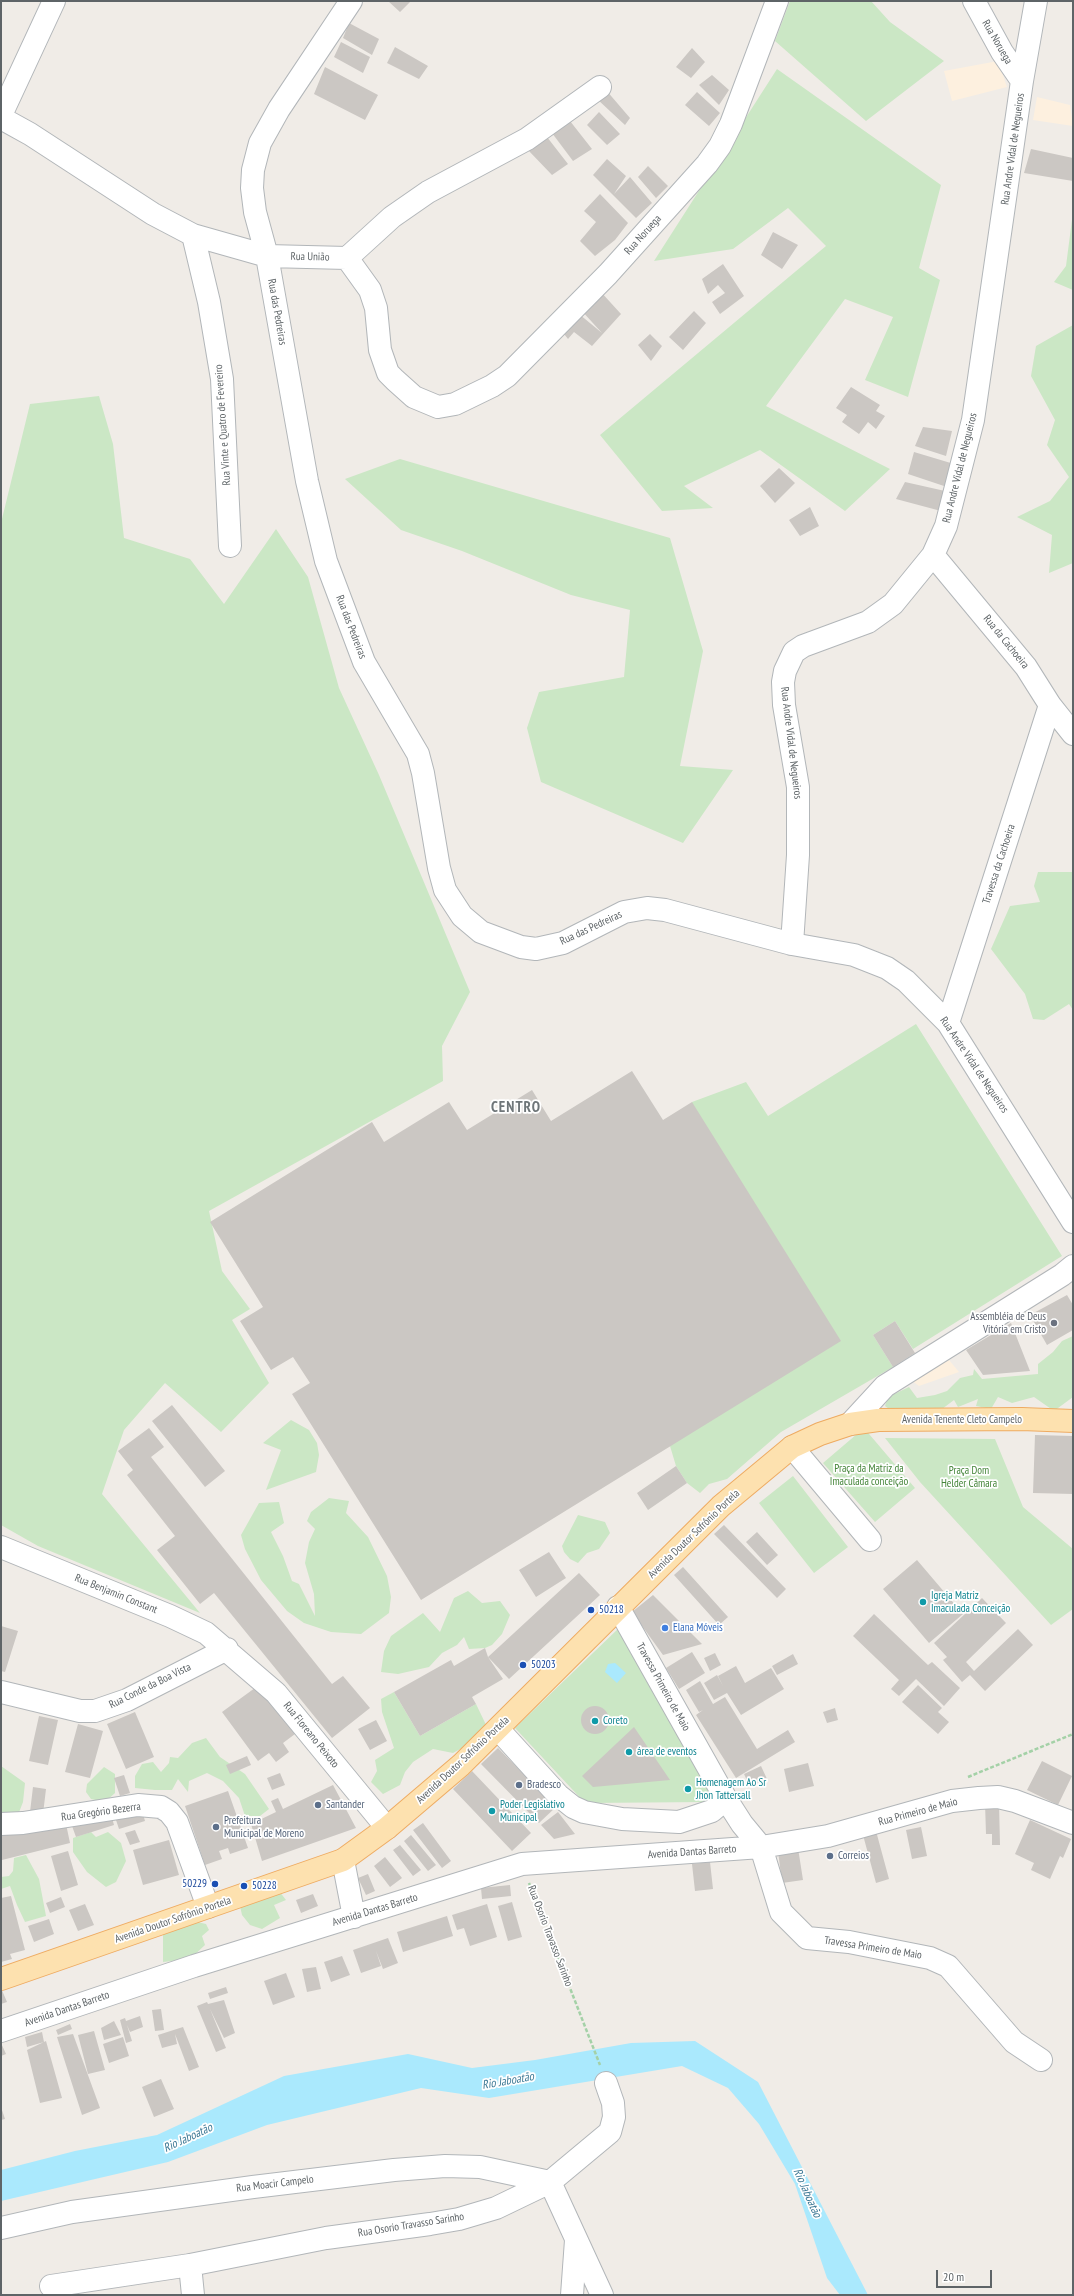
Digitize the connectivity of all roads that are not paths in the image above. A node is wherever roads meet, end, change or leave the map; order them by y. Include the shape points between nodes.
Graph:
1 (54, 1) edge
2 (351, 1) edge
3 (776, 1) edge
4 (974, 1) edge
5 (1036, 1) edge
6 (1022, 81) junction
7 (600, 86) dead end
8 (1, 115) edge
9 (1, 118) edge
10 (193, 235) junction
11 (267, 256) junction
12 (347, 258) junction
13 (230, 546) dead end
14 (933, 555) junction
15 (1050, 705) junction
16 (1073, 734) edge
17 (792, 944) junction
18 (948, 1023) junction
19 (1073, 1222) edge
20 (1073, 1266) edge
21 (1073, 1421) edge
22 (850, 1424) junction
23 (792, 1446) junction
24 (870, 1540) dead end
25 (1, 1547) edge
26 (618, 1607) junction
27 (227, 1649) junction
28 (1, 1692) edge
29 (498, 1729) junction
30 (726, 1799) junction
31 (1073, 1823) edge
32 (1, 1824) edge
33 (387, 1828) junction
34 (760, 1847) junction
35 (343, 1860) junction
36 (208, 1907) junction
37 (354, 1917) junction
38 (1, 1979) edge
39 (1, 2031) edge
40 (1042, 2060) dead end
41 (606, 2083) road end
42 (550, 2182) junction
43 (1, 2228) edge
44 (576, 2238) junction
45 (190, 2265) junction
46 (51, 2286) dead end
47 (193, 2295) edge
48 (572, 2295) edge
49 (602, 2295) edge

1 - 8 street
2 - 11 street, Rua das Pedreiras via 279,109 260,143 253,170 252,188 255,212
3 - 12 street, Rua Noruega via 731,124 707,164 608,274 507,376 455,404 438,407 414,397 388,373 380,350 376,308 370,290
4 - 6 street, Rua Noruega via 1002,52
5 - 6 street, Rua Andre Vidal de Negueiros
6 - 14 street, Rua Andre Vidal de Negueiros via 973,420 946,526
7 - 12 street via 527,139 428,192 392,217
9 - 10 street, Rua União via 153,214
10 - 11 street, Rua União
10 - 13 street, Rua Vinte e Quatro de Fevereiro via 209,302 222,379
11 - 12 street, Rua União
11 - 17 street, Rua das Pedreiras via 307,481 326,561 364,662 418,754 438,868 445,890 462,916 482,932 520,947 536,949 563,942 624,912 648,908 666,910
14 - 15 street, Rua da Cachoeira via 1026,666
14 - 17 street, Rua Andre Vidal de Negueiros via 906,590 882,614 862,625 803,646 794,652 785,671 784,706 798,787 798,855
15 - 16 street, Rua da Cachoeira
15 - 18 street, Travessa da Cachoeira
17 - 18 street, Rua Andre Vidal de Negueiros via 854,955 887,968 906,981
18 - 19 street, Rua Andre Vidal de Negueiros
20 - 22 street via 885,1386
21 - 22 main road, Avenida Tenente Cleto Campelo via 878,1420
22 - 23 main road, Avenida Doutor Sofrônio Portela
23 - 24 street
23 - 26 main road, Avenida Doutor Sofrônio Portela via 721,1506
25 - 27 street, Rua Benjamin Constant via 193,1626
26 - 29 main road, Avenida Doutor Sofrônio Portela
26 - 30 street, Travessa Primeiro de Maio
27 - 28 street, Rua Conde da Boa Vista via 127,1700 95,1711 80,1711
27 - 33 street, Rua Floreano Peixoto via 276,1693
29 - 30 street via 558,1795 584,1812 622,1819 679,1822 712,1811
29 - 33 main road, Avenida Doutor Sofrônio Portela via 461,1765
30 - 34 street, Travessa Primeiro de Maio
31 - 34 street, Rua Primeiro de Maio via 1015,1801 998,1797 979,1798 952,1801 828,1836
32 - 36 street, Rua Gregório Bezerra via 23,1823 138,1805 161,1807 177,1822
33 - 35 main road, Avenida Doutor Sofrônio Portela
34 - 37 street, Avenida Dantas Barreto via 522,1864
34 - 40 street, Travessa Primeiro de Maio via 781,1912 807,1938 849,1942 930,1958 948,1966 1014,2042
35 - 36 main road, Avenida Doutor Sofrônio Portela
35 - 37 street
36 - 38 main road, Avenida Doutor Sofrônio Portela
37 - 39 street, Avenida Dantas Barreto via 194,1966
41 - 42 street, Rua Osorio Travasso Sarinho via 613,2103 614,2117 610,2132
42 - 43 street, Rua Moacir Campelo via 480,2167 445,2166 394,2170 72,2212
42 - 44 street
42 - 45 street, Rua Osorio Travasso Sarinho via 496,2208 459,2219 326,2238
44 - 48 street
44 - 49 street
45 - 46 street, Rua Osorio Travasso Sarinho
45 - 47 street

